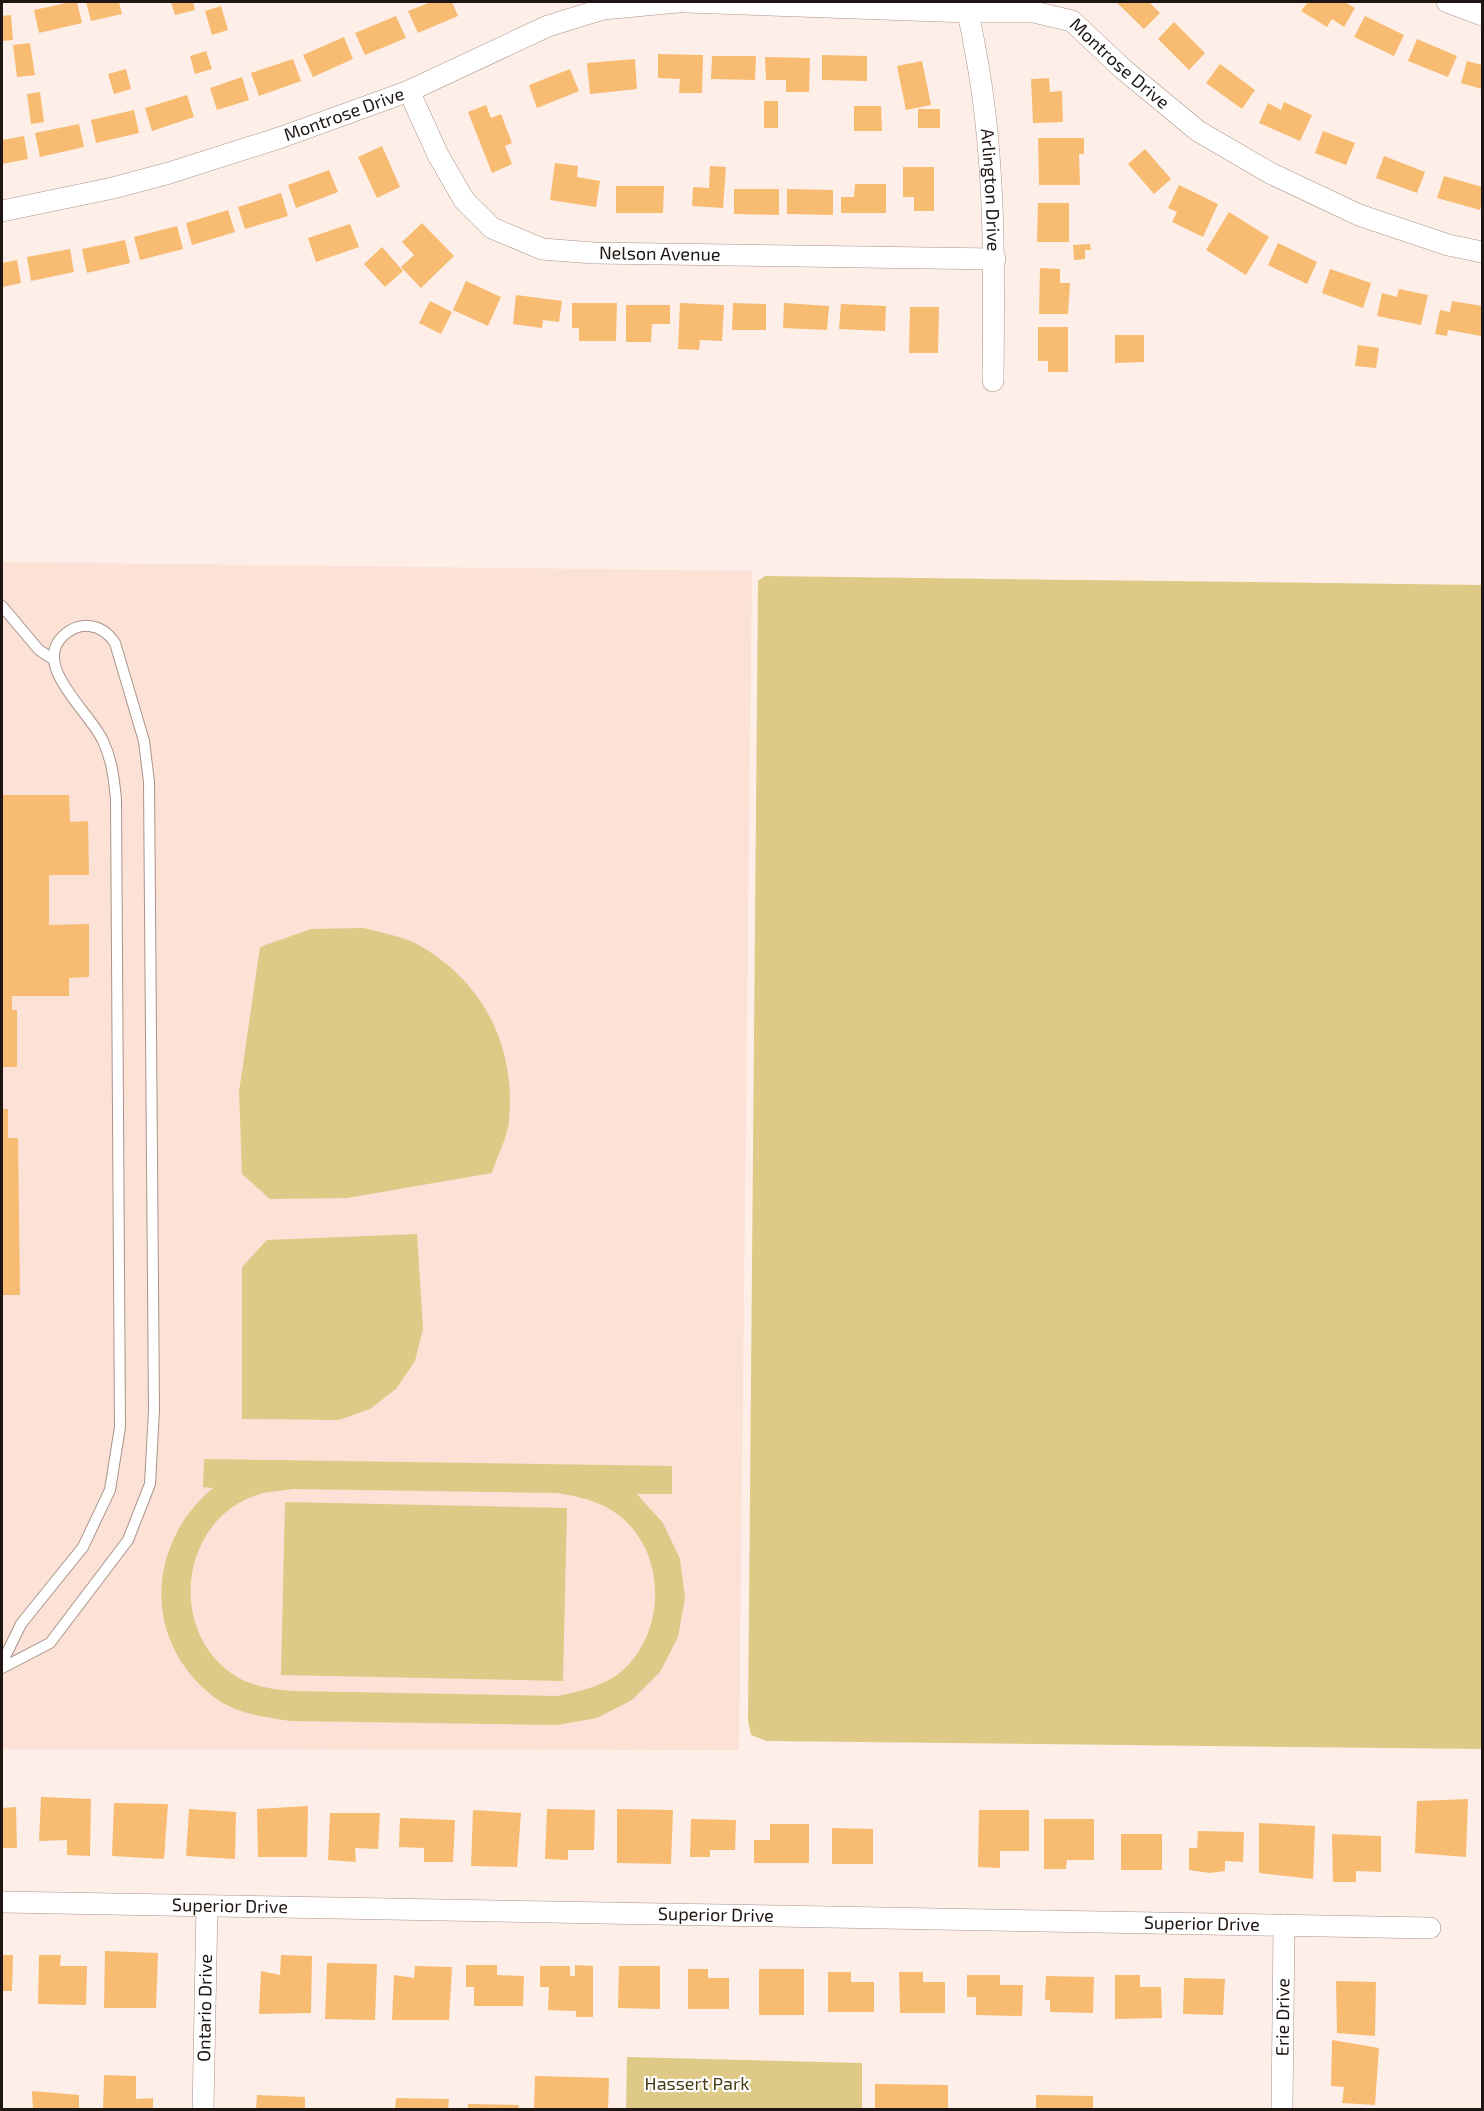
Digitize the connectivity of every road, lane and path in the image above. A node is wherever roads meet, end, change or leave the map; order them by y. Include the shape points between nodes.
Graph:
1 (678, 2) edge
2 (687, 2) edge
3 (1448, 2) edge
4 (967, 7) edge
5 (1482, 15) edge
6 (409, 91) junction
7 (2, 211) edge
8 (1482, 252) edge
9 (994, 258) junction
10 (993, 381) dead end
11 (2, 606) edge
12 (53, 659) junction
13 (2, 1665) edge
14 (2, 1902) edge
15 (207, 1906) junction
16 (1284, 1925) junction
17 (1430, 1928) dead end
18 (203, 2109) edge
19 (1282, 2109) edge

1 - 6 street, Montrose Drive via 603,9 548,26
2 - 4 street, Montrose Drive
3 - 5 street
4 - 8 street, Montrose Drive via 1034,12 1072,21 1198,131 1270,173 1359,215 1448,245
4 - 9 street, Arlington Drive via 991,170
6 - 7 street, Montrose Drive via 169,173
6 - 9 street, Nelson Avenue via 464,200 492,228 542,249
9 - 10 street, Arlington Drive
11 - 12 lane via 39,650
12 - 13 lane via 56,673 103,739 113,768 116,799 120,1427 110,1490 83,1547 21,1624
12 - 13 lane via 56,646 69,630 90,626 109,634 144,741 149,782 154,1410 150,1484 128,1540 50,1643
14 - 15 street, Superior Drive
15 - 16 street, Superior Drive
15 - 18 street, Ontario Drive
16 - 17 street, Superior Drive
16 - 19 street, Erie Drive

